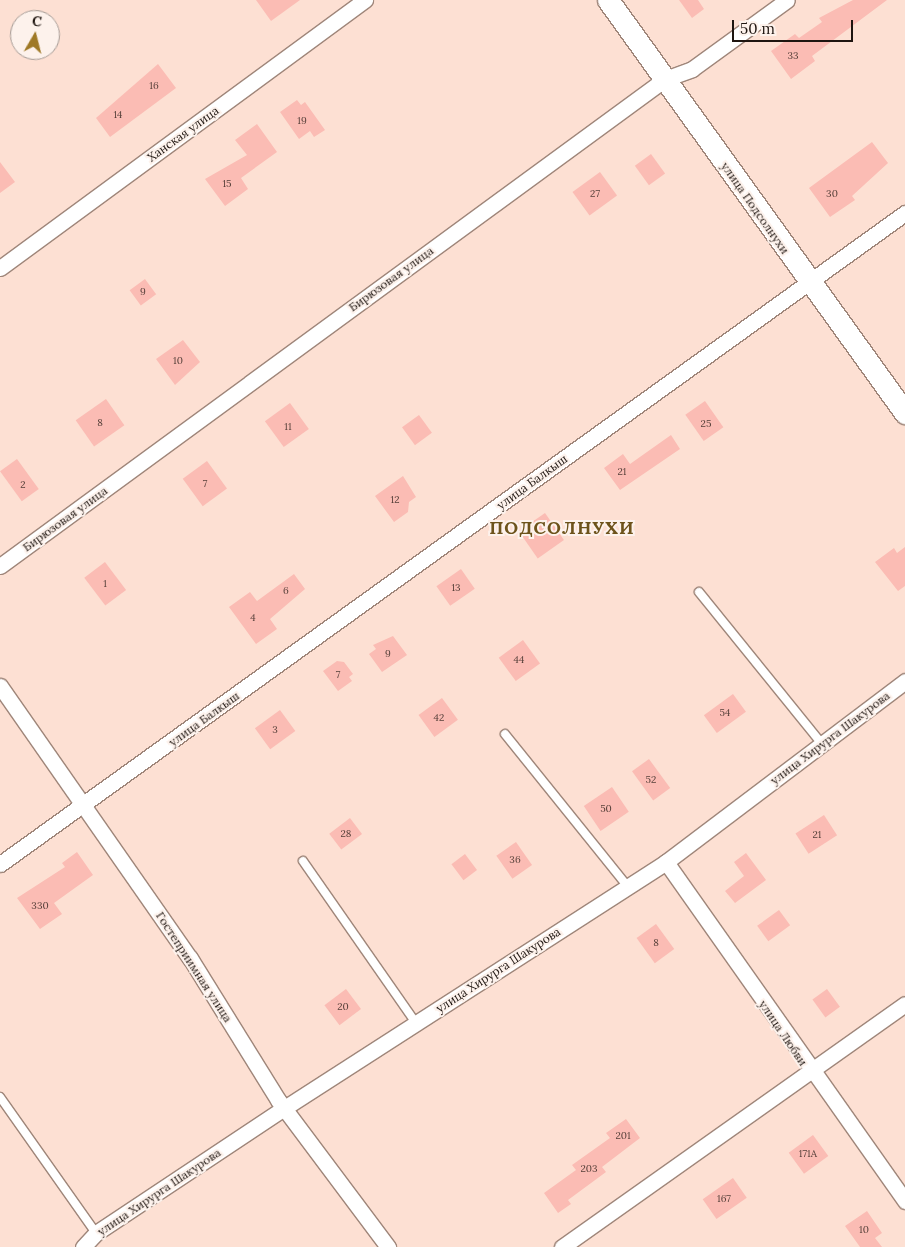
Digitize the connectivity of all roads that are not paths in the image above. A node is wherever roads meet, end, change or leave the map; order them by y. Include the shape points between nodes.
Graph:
1 (365, 0) edge
2 (608, 0) edge
3 (787, 0) edge
4 (664, 79) junction
5 (905, 212) edge
6 (0, 268) edge
7 (807, 283) junction
8 (905, 413) edge
9 (0, 566) edge
10 (699, 592) dead end
11 (905, 681) edge
12 (0, 686) edge
13 (505, 734) dead end
14 (822, 744) junction
15 (86, 804) junction
16 (303, 861) dead end
17 (666, 862) junction
18 (0, 864) edge
19 (628, 887) junction
20 (905, 1004) edge
21 (416, 1023) junction
22 (809, 1071) junction
23 (0, 1097) edge
24 (286, 1107) junction
25 (905, 1201) edge
26 (96, 1233) junction
27 (83, 1247) edge
28 (388, 1247) edge
29 (562, 1247) edge

1 - 6 street, Ханская улица
2 - 4 street, улица Подсолнухи
3 - 4 street, Бирюзовая улица via 692,69
4 - 7 street, улица Подсолнухи
4 - 9 street, Бирюзовая улица
5 - 7 street, улица Балкыш
7 - 8 street, улица Подсолнухи
7 - 15 street, улица Балкыш
10 - 14 lane
11 - 14 street, улица Хирурга Шакурова
12 - 15 street, Гостеприимная улица
13 - 19 lane
14 - 17 street, улица Хирурга Шакурова
15 - 18 street, улица Балкыш
15 - 24 street, Гостеприимная улица
16 - 21 lane
17 - 19 street, улица Хирурга Шакурова
17 - 22 street, улица Любви
19 - 21 street, улица Хирурга Шакурова
20 - 22 street
21 - 24 street, улица Хирурга Шакурова
22 - 25 street, улица Любви
22 - 29 street
23 - 26 lane
24 - 26 street, улица Хирурга Шакурова
24 - 28 street, Гостеприимная улица
26 - 27 street, улица Хирурга Шакурова

